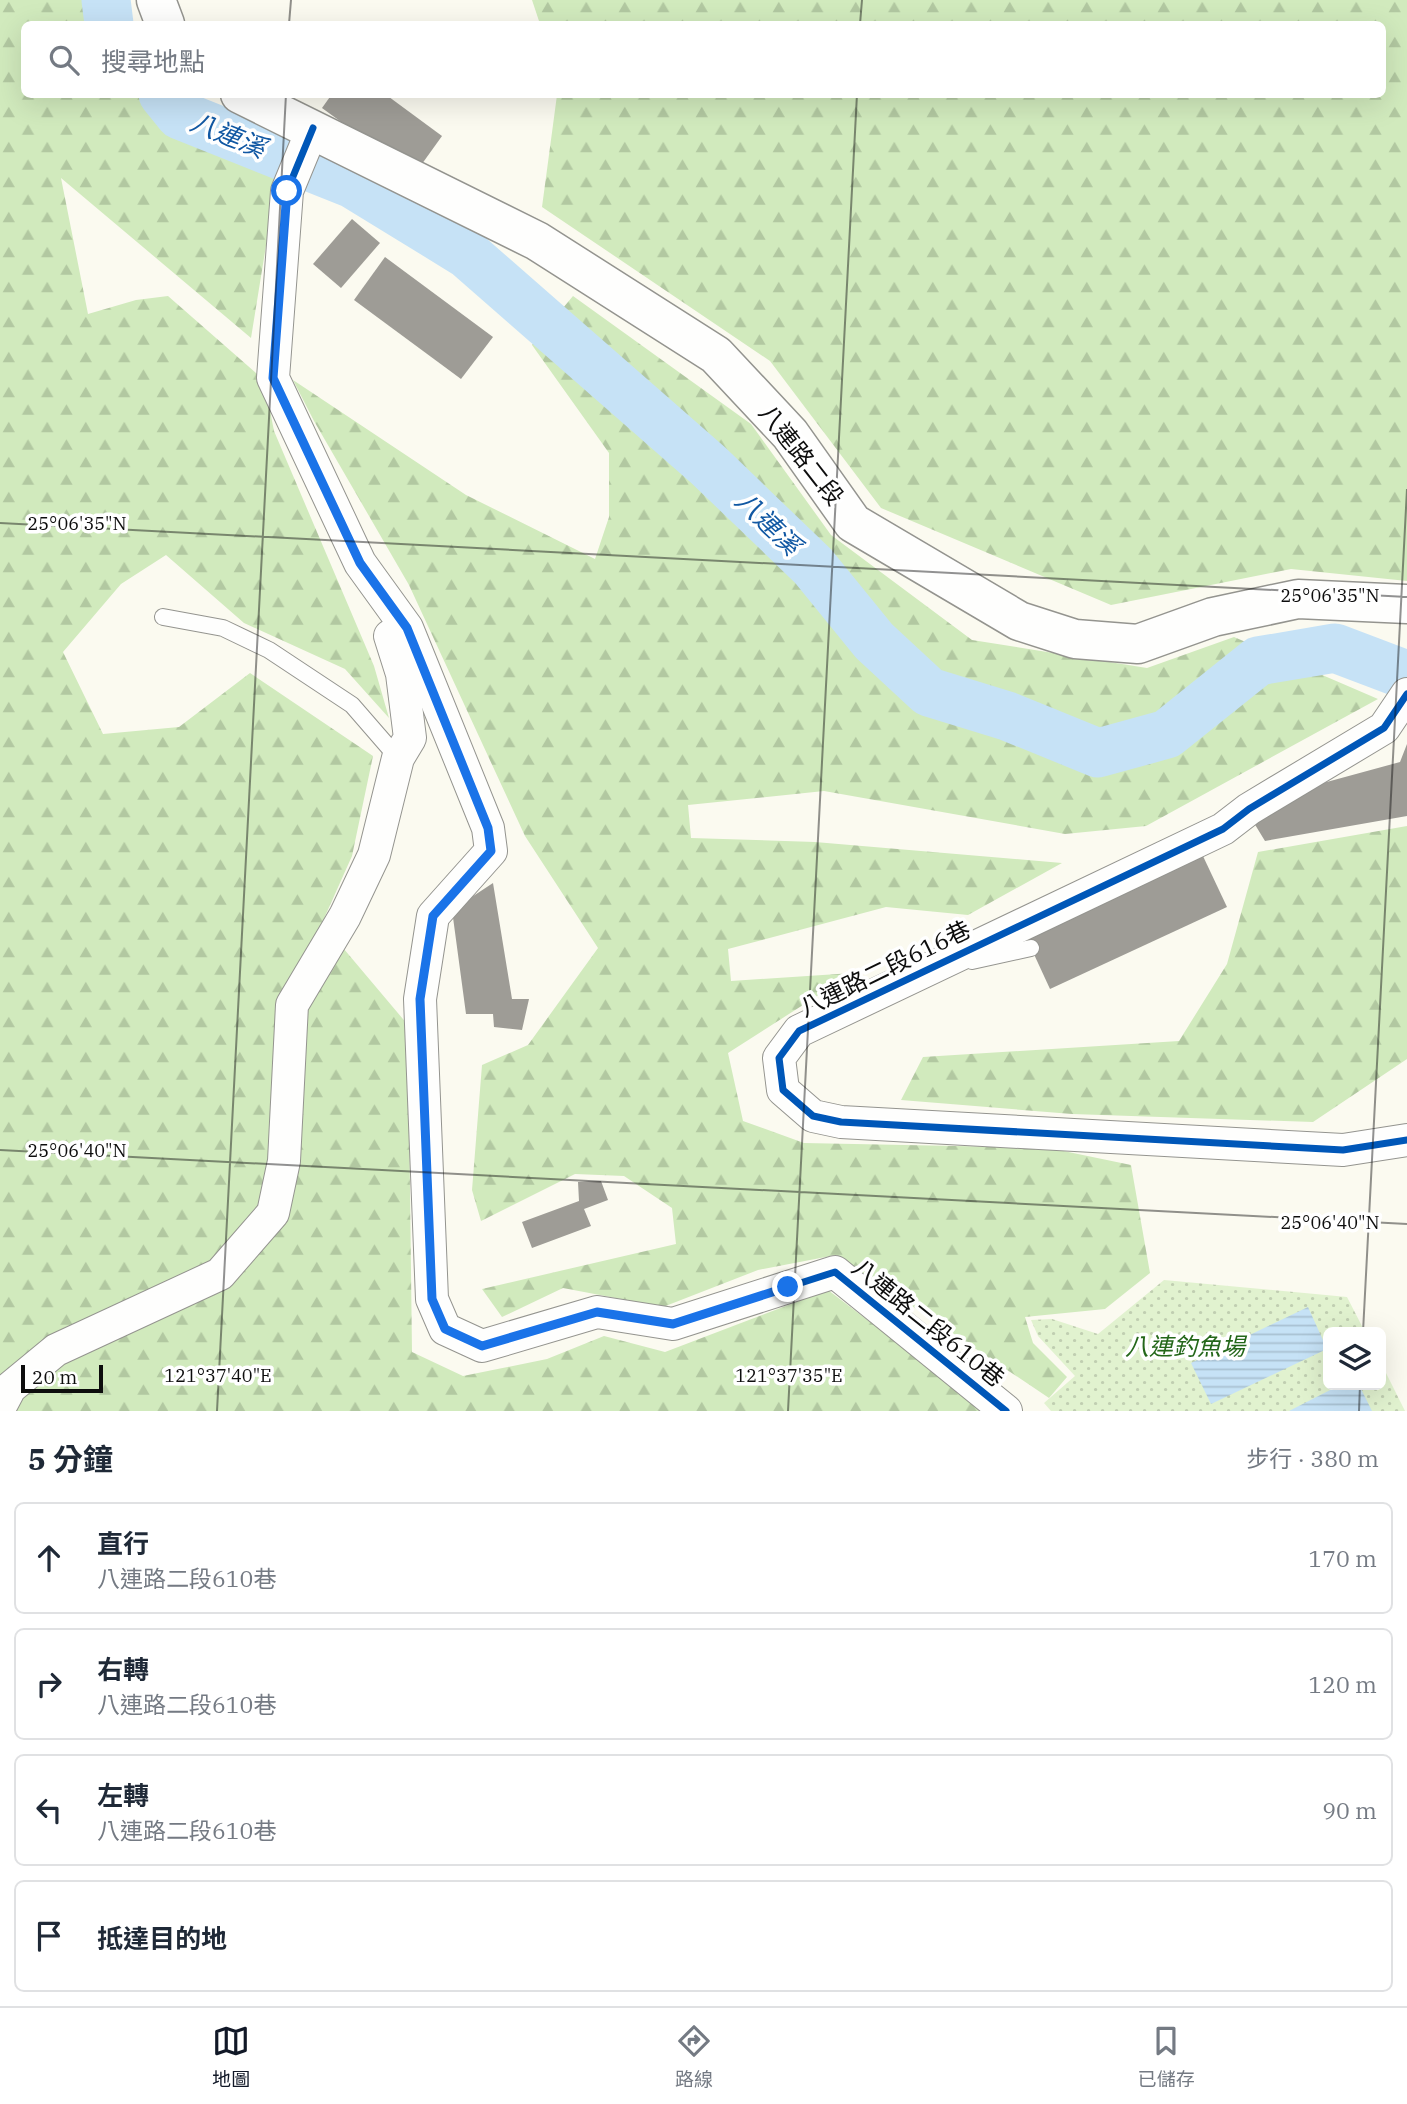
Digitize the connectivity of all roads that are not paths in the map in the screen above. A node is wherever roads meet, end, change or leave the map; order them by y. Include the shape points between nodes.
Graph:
1 (156, 0) edge
2 (164, 21) edge
3 (247, 98) edge
4 (310, 135) junction
5 (368, 572) junction
6 (1407, 604) edge
7 (163, 618) dead end
8 (1407, 694) edge
9 (397, 758) junction
10 (1031, 948) dead end
11 (928, 970) junction
12 (1407, 1140) edge
13 (0, 1406) edge
14 (1006, 1411) edge

1 - 2 street
3 - 4 street, 八連路二段
4 - 5 street, 八連路二段610巷 via 287,191 273,378
4 - 6 street, 八連路二段 via 537,241 716,355 790,434 853,523 1019,621 1075,639 1138,644 1213,617 1298,599
5 - 9 street, 八連路二段610巷 via 402,674 410,738
5 - 14 street, 八連路二段610巷 via 407,628 488,828 491,851 433,916 420,999 432,1299 445,1329 482,1346 597,1312 673,1324 835,1272
7 - 9 lane via 223,628 269,650 352,705
8 - 11 street, 八連路二段616巷 via 1384,728 1223,829
9 - 13 street, 八連路二段610巷 via 374,855 345,916 292,1005 284,1161 273,1213 220,1274 56,1350 10,1388
10 - 11 lane
11 - 12 street, 八連路二段616巷 via 799,1031 779,1058 783,1090 813,1116 841,1122 1343,1150

